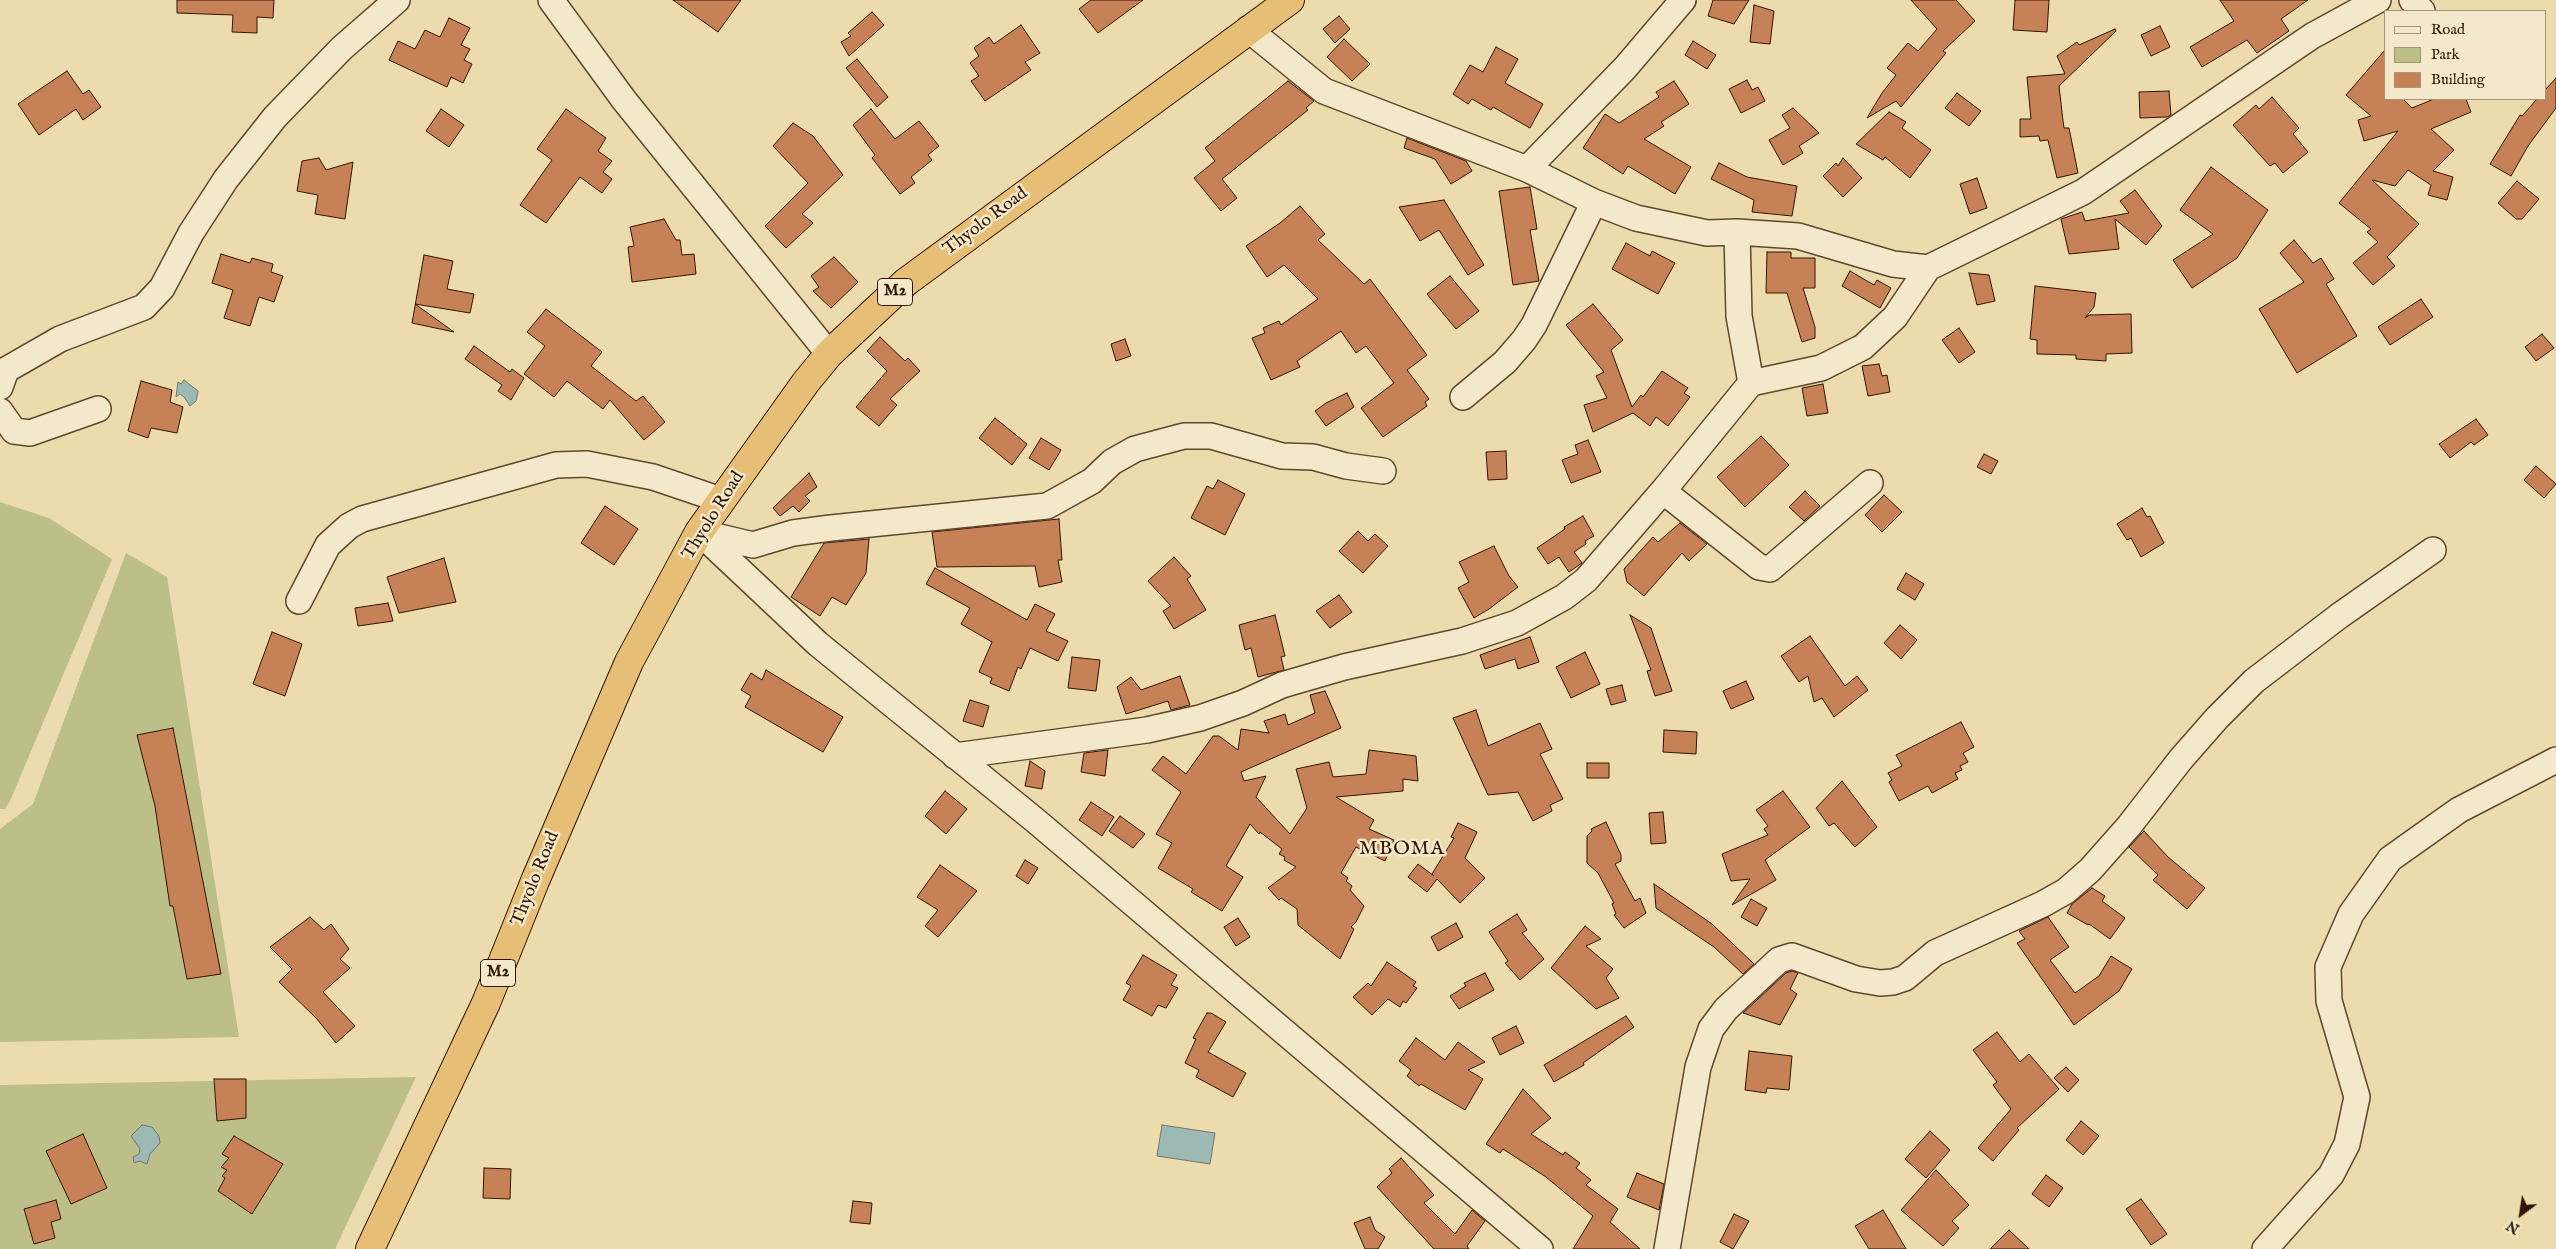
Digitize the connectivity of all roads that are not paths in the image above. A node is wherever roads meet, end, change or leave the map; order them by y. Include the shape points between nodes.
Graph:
1 (397, 0) edge
2 (552, 0) edge
3 (1290, 0) edge
4 (1683, 0) edge
5 (2378, 0) edge
6 (2412, 0) edge
7 (2421, 10) edge
8 (1248, 29) junction
9 (1527, 169) junction
10 (1594, 202) junction
11 (1737, 232) junction
12 (1928, 268) junction
13 (829, 354) junction
14 (1751, 383) junction
15 (0, 387) edge
16 (1462, 397) dead end
17 (98, 409) dead end
18 (0, 411) edge
19 (1383, 471) dead end
20 (1870, 483) dead end
21 (1663, 491) junction
22 (722, 500) junction
23 (699, 532) junction
24 (2433, 550) dead end
25 (298, 601) dead end
26 (954, 756) junction
27 (2556, 760) edge
28 (370, 1249) edge
29 (1540, 1249) edge
30 (1667, 1249) edge
31 (2265, 1249) edge

1 - 15 street via 342,48 275,117 226,180 191,233 162,288 144,307 60,339 6,370
2 - 13 street via 624,100
3 - 8 highway, Thyolo Road / M2
4 - 9 street via 1625,68
5 - 12 street via 2312,36 2083,192
6 - 7 street
8 - 9 street via 1324,91
8 - 13 highway, Thyolo Road / M2 via 906,282
9 - 10 street
10 - 11 street via 1636,218 1671,226 1707,233
10 - 16 street via 1524,340 1505,362
11 - 12 street via 1798,236 1893,264
11 - 14 street via 1739,316
12 - 14 street via 1895,317 1863,347 1821,368
13 - 22 highway, Thyolo Road / M2
14 - 21 street
17 - 18 street via 30,433 14,431
19 - 23 street via 1313,457 1282,456 1211,436 1184,436 1135,449 1112,462 1092,481 1047,506 793,533 753,545
20 - 21 street via 1770,569 1759,567
21 - 26 street via 1586,580 1564,597 1517,623 1462,641 1344,667 1282,685 1200,718 1148,730
22 - 23 highway, Thyolo Road / M2
22 - 25 street via 653,477 587,464 556,464 362,519 328,545
23 - 26 street via 818,644
23 - 28 highway, Thyolo Road / M2 via 615,691 486,1003
24 - 30 street via 2254,681 2181,759 2090,870 2066,891 1935,953 1904,978 1893,982 1856,979 1792,956 1779,960 1726,1009 1711,1029 1698,1067
26 - 29 street via 1036,821
27 - 31 street via 2459,810 2390,859 2352,914 2328,967 2330,1001 2357,1097 2348,1144 2330,1174

